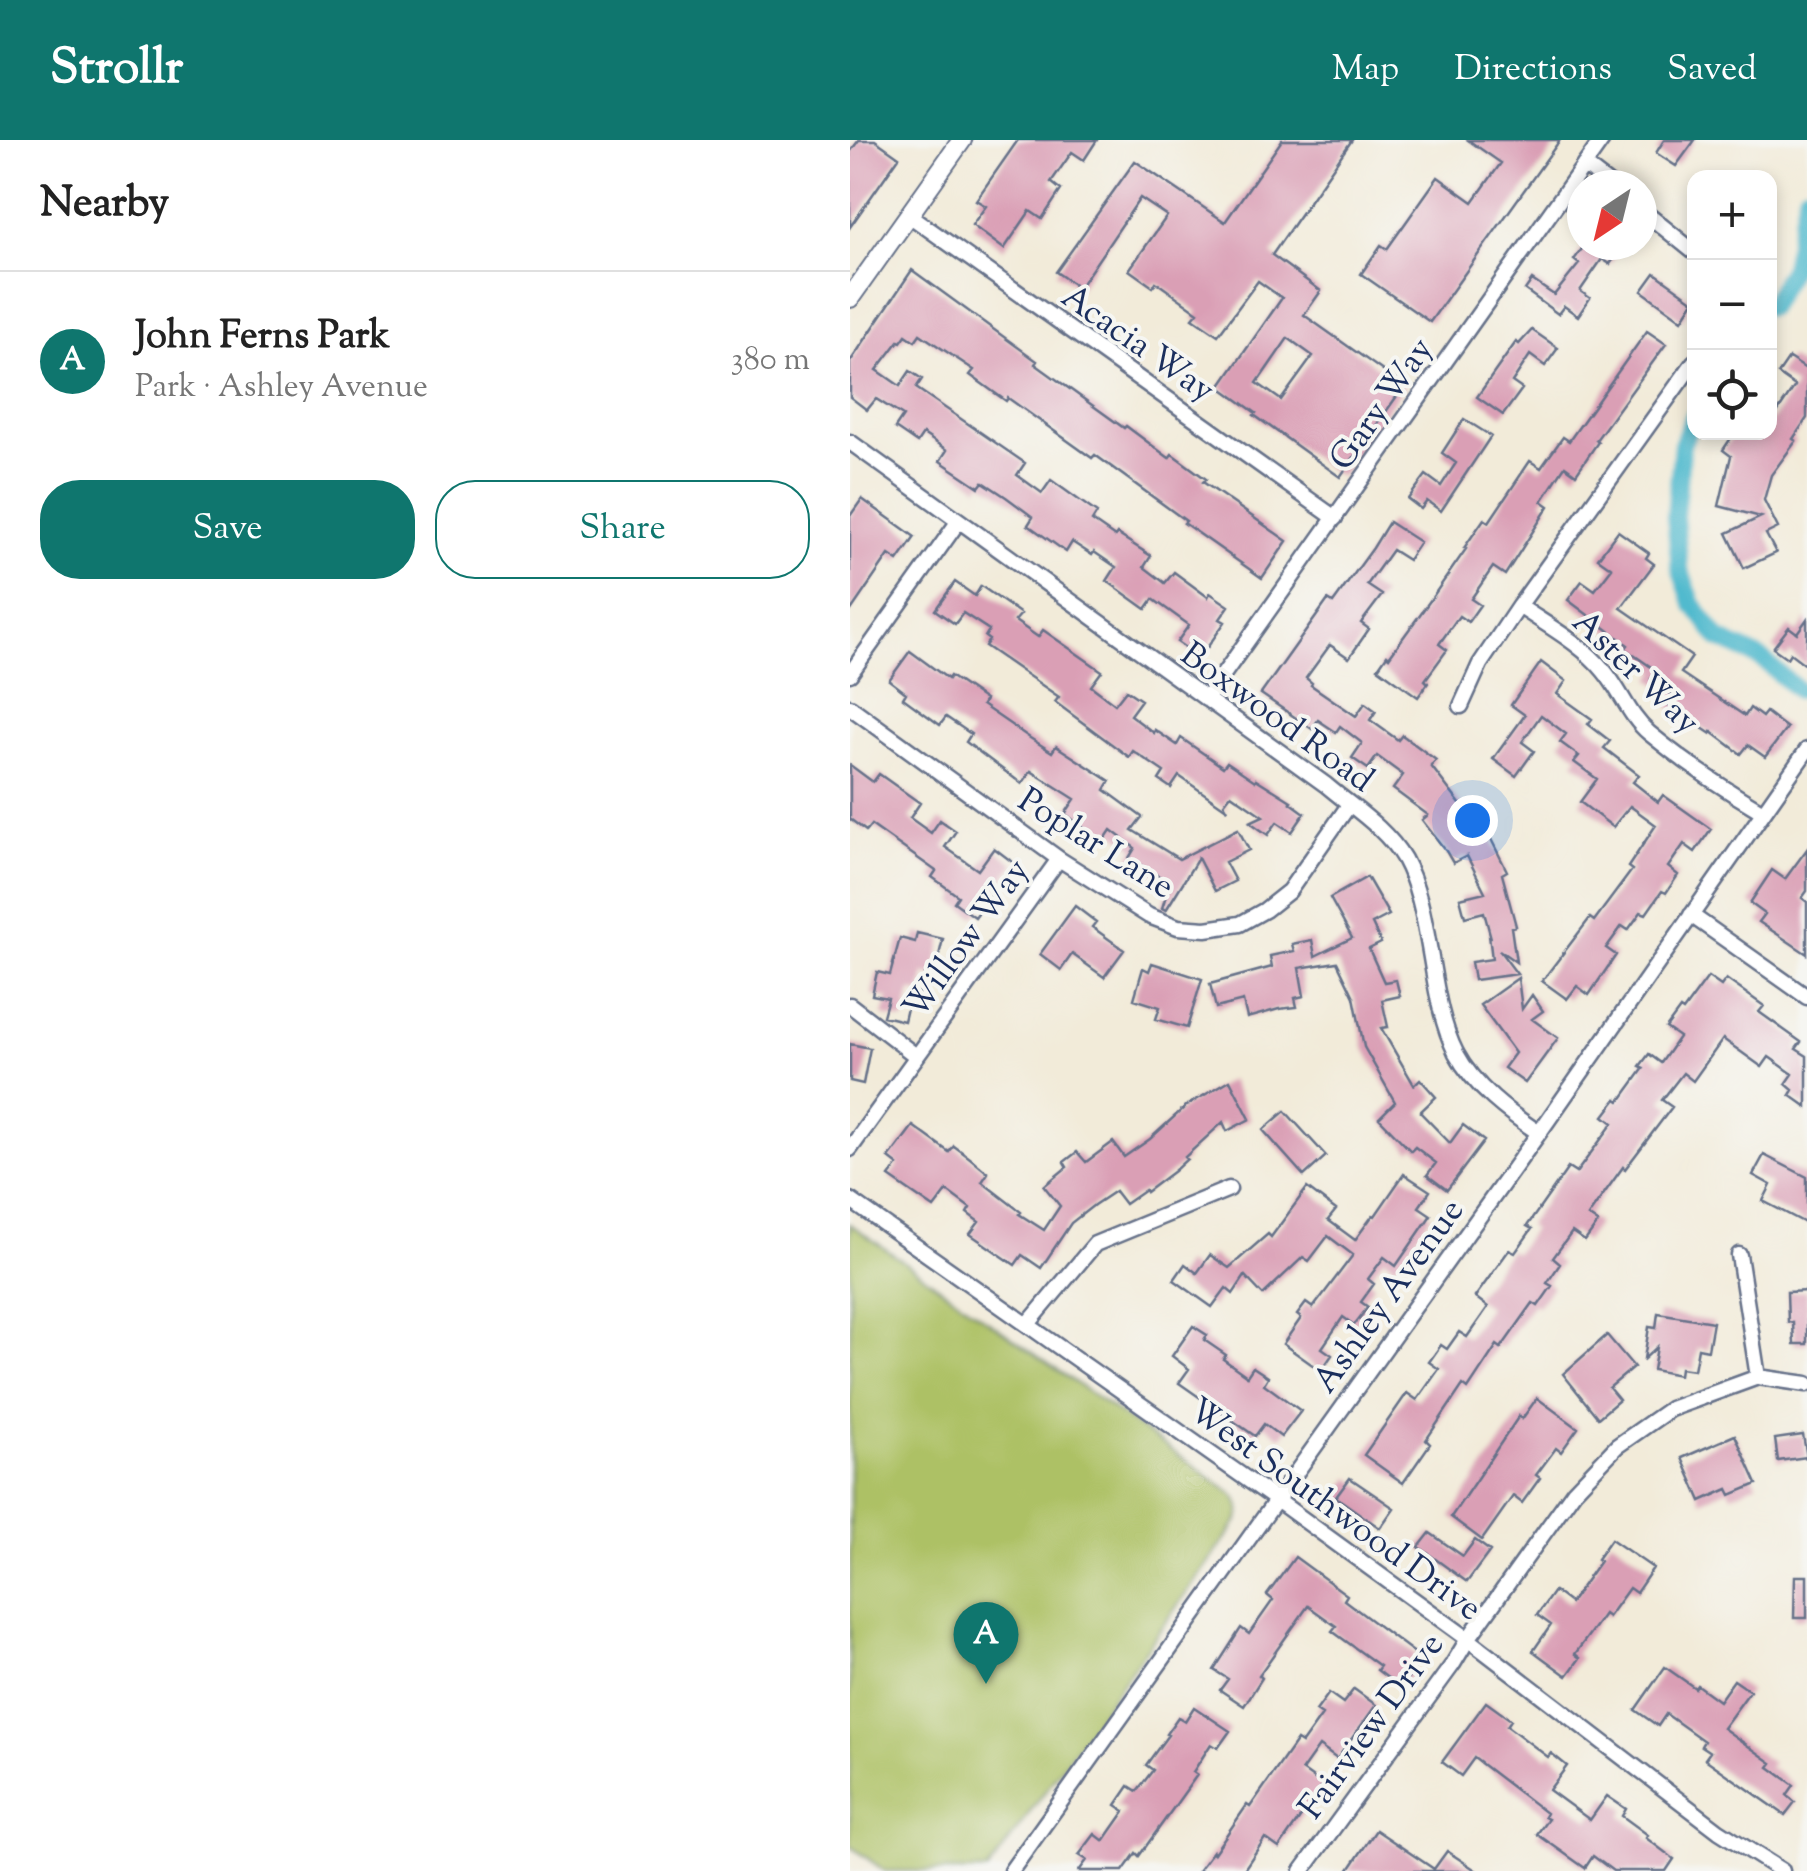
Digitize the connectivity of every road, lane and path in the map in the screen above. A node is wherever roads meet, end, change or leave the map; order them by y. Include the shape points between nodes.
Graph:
1 (962, 140) edge
2 (1602, 140) edge
3 (1584, 165) junction
4 (1590, 170) edge
5 (909, 215) junction
6 (1657, 222) edge
7 (1687, 246) edge
8 (850, 298) edge
9 (1687, 372) edge
10 (850, 442) edge
11 (1335, 518) junction
12 (958, 522) junction
13 (1519, 606) junction
14 (850, 674) edge
15 (1206, 699) junction
16 (1461, 706) dead end
17 (850, 707) edge
18 (1807, 750) edge
19 (1350, 805) junction
20 (1763, 812) junction
21 (1059, 859) junction
22 (1691, 915) junction
23 (1807, 997) edge
24 (850, 1005) edge
25 (916, 1056) junction
26 (1539, 1133) junction
27 (850, 1150) edge
28 (1229, 1188) dead end
29 (850, 1200) edge
30 (1739, 1256) dead end
31 (1028, 1324) junction
32 (1758, 1378) junction
33 (1807, 1384) edge
34 (1278, 1500) junction
35 (1468, 1639) junction
36 (1010, 1871) edge
37 (1302, 1871) edge
38 (1782, 1871) edge

1 - 5 street
2 - 3 street, Gary Way
3 - 4 street
3 - 11 street, Gary Way
5 - 8 street
5 - 11 street, Acacia Way
6 - 7 street
9 - 13 street
10 - 12 street, Boxwood Road
11 - 15 street, Gary Way
12 - 14 street
12 - 15 street, Boxwood Road
13 - 16 street
13 - 20 street, Aster Way via 1606,672 1647,732
15 - 19 street, Boxwood Road
17 - 21 street, Poplar Lane
18 - 20 street, Ashley Avenue
19 - 21 street, Poplar Lane via 1289,891 1240,924 1178,927
19 - 26 street, Boxwood Road via 1390,838 1414,880 1456,1054 1491,1096
20 - 22 street, Ashley Avenue
21 - 25 street, Willow Way
22 - 23 street
22 - 26 street, Ashley Avenue
24 - 25 street
25 - 27 street, Willow Way
26 - 34 street, Ashley Avenue
28 - 31 street via 1095,1244
29 - 31 street, West Southwood Drive
30 - 32 street
31 - 34 street, West Southwood Drive
32 - 33 street, Fairview Drive
32 - 35 street, Fairview Drive via 1670,1409 1618,1446 1574,1490
34 - 35 street, West Southwood Drive
34 - 36 street, Ashley Avenue
35 - 37 street, Fairview Drive
35 - 38 street, West Southwood Drive

